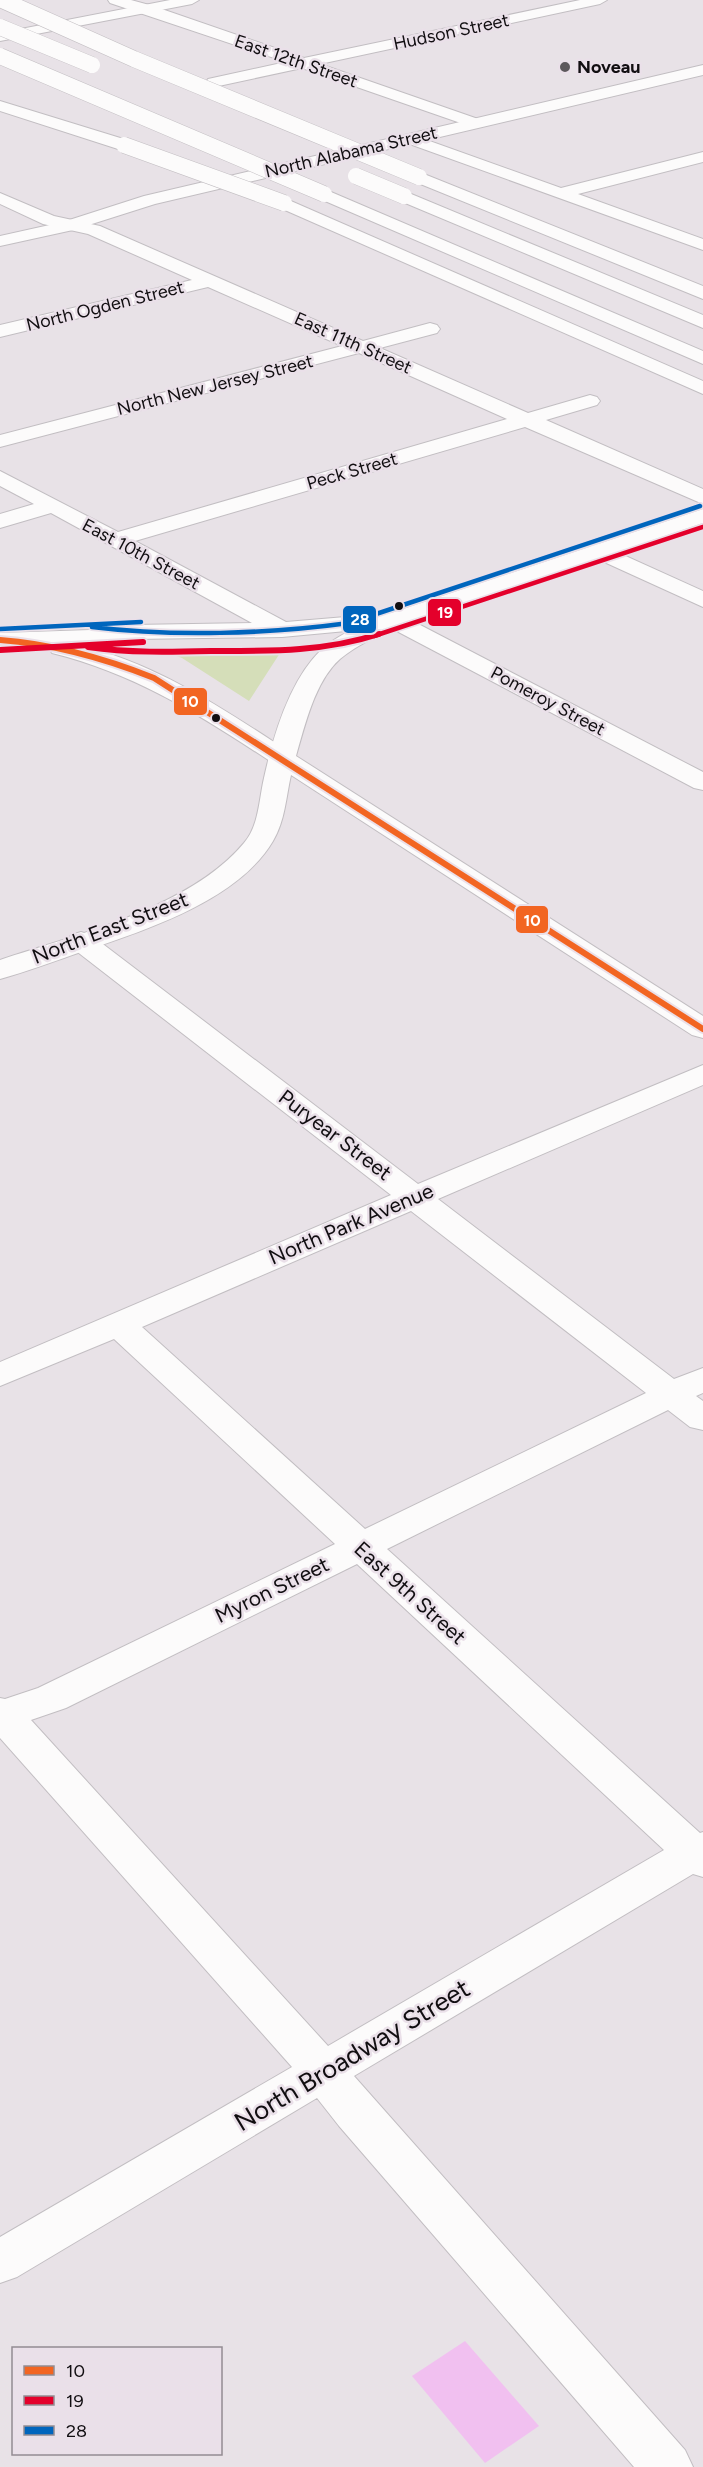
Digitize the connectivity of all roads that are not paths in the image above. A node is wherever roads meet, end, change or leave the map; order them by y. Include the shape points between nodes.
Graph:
1 (2, 0) edge
2 (115, 0) edge
3 (192, 0) edge
4 (600, 0) edge
5 (148, 9) junction
6 (0, 27) edge
7 (0, 37) edge
8 (0, 56) edge
9 (303, 63) junction
10 (703, 70) edge
11 (106, 71) dead end
12 (214, 82) dead end
13 (0, 106) edge
14 (475, 123) junction
15 (410, 139) junction
16 (297, 151) dead end
17 (703, 157) edge
18 (561, 194) junction
19 (0, 198) edge
20 (72, 225) junction
21 (0, 241) edge
22 (703, 245) edge
23 (209, 280) junction
24 (703, 293) edge
25 (703, 322) edge
26 (429, 329) dead end
27 (0, 331) edge
28 (362, 347) junction
29 (703, 358) edge
30 (703, 388) edge
31 (590, 401) dead end
32 (528, 420) junction
33 (0, 441) edge
34 (0, 477) edge
35 (703, 497) edge
36 (52, 506) junction
37 (703, 516) edge
38 (0, 521) edge
39 (114, 540) junction
40 (599, 551) junction
41 (703, 600) edge
42 (393, 620) junction
43 (282, 630) junction
44 (90, 637) junction
45 (9, 640) edge
46 (282, 758) junction
47 (703, 782) edge
48 (81, 941) junction
49 (0, 970) edge
50 (703, 1029) edge
51 (703, 1074) edge
52 (416, 1197) junction
53 (118, 1324) junction
54 (0, 1375) edge
55 (687, 1386) edge
56 (703, 1419) edge
57 (360, 1547) junction
58 (1, 1715) edge
59 (700, 1854) edge
60 (324, 2072) junction
61 (0, 2262) edge
62 (667, 2467) edge

1 - 24 main road, bridge via 123,55
2 - 5 main road, East 12th Street
3 - 5 main road
4 - 9 main road, Hudson Street
5 - 7 main road
5 - 9 main road, East 12th Street
6 - 11 main road, bridge
8 - 29 main road, bridge
9 - 12 main road, Hudson Street
9 - 14 main road, East 12th Street
10 - 14 main road, North Alabama Street
13 - 30 main road, bridge via 124,145 284,203
14 - 15 main road, North Alabama Street
15 - 18 main road
15 - 20 main road, North Alabama Street via 150,200
16 - 25 main road, bridge
17 - 18 main road
18 - 22 main road
19 - 20 main road, East 11th Street via 49,220
20 - 21 main road, North Alabama Street
20 - 23 main road, East 11th Street via 94,230
23 - 27 main road, North Ogden Street
23 - 28 main road, East 11th Street
26 - 28 main road, North New Jersey Street
28 - 32 main road, East 11th Street
28 - 33 main road, North New Jersey Street
31 - 32 main road, Peck Street
32 - 35 main road, East 11th Street
32 - 39 main road, Peck Street
34 - 36 main road, East 10th Street
36 - 38 main road
36 - 39 main road, East 10th Street
37 - 40 main road
39 - 43 main road, East 10th Street
40 - 41 main road
40 - 42 main road
42 - 43 main road
42 - 44 main road via 351,633 292,641 124,642
42 - 46 main road, North East Street via 359,635 316,670
42 - 47 main road, Pomeroy Street
43 - 44 main road via 133,632
44 - 45 main road
45 - 46 main road via 118,662 145,674
46 - 48 main road, North East Street via 266,828 255,849 238,866 186,900
46 - 50 main road
48 - 49 main road, North East Street
48 - 52 main road, Puryear Street
51 - 52 main road, North Park Avenue
52 - 53 main road, North Park Avenue
52 - 55 main road, Puryear Street
53 - 54 main road, North Park Avenue
53 - 57 main road, East 9th Street
55 - 56 main road, Puryear Street
55 - 57 main road, Myron Street
57 - 58 main road, Myron Street via 52,1698
57 - 59 main road, East 9th Street
58 - 60 main road
59 - 60 main road, North Broadway Street
60 - 61 main road, North Broadway Street
60 - 62 main road via 355,2113

